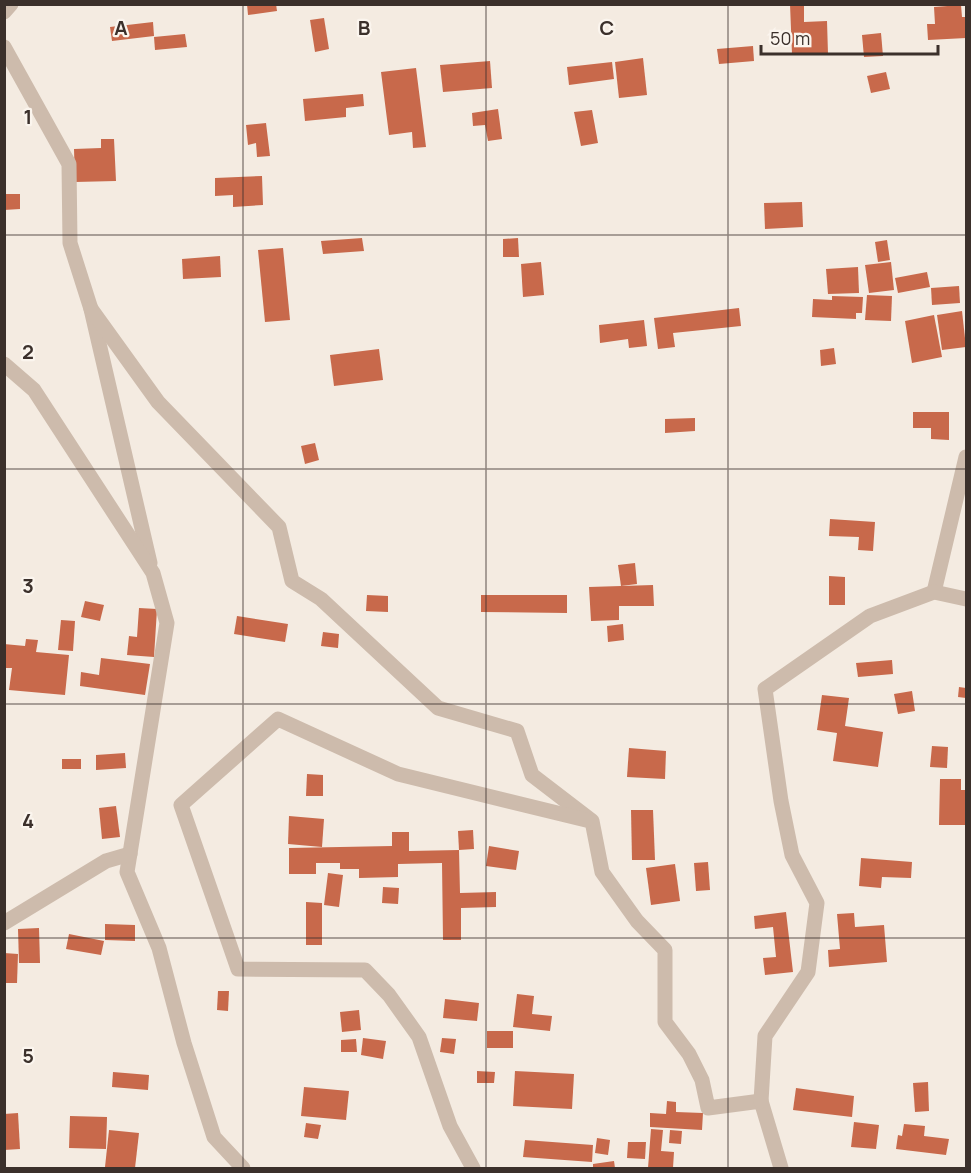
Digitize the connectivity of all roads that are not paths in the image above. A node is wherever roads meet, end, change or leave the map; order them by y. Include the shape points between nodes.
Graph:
1 (11, 4) edge
2 (4, 12) edge
3 (4, 47) edge
4 (91, 309) junction
5 (4, 364) edge
6 (966, 457) edge
7 (153, 573) junction
8 (934, 592) junction
9 (966, 599) edge
10 (592, 821) junction
11 (130, 854) junction
12 (4, 923) edge
13 (761, 1101) junction
14 (243, 1168) edge
15 (473, 1168) edge
16 (781, 1168) edge

1 - 2 street
3 - 4 street via 69,164 70,243
4 - 7 street
4 - 10 street via 158,402 279,527 292,581 321,599 438,708 518,730 532,775
5 - 7 street via 34,390
6 - 8 street
7 - 11 street via 167,623
8 - 9 street
8 - 13 street via 870,616 765,689 792,855 817,903 808,972 765,1036
10 - 13 street via 602,872 637,921 665,950 665,1022 698,1072 708,1108
10 - 15 street via 398,774 278,719 181,805 238,969 365,970 419,1037 450,1125
11 - 12 street via 106,861
11 - 14 street via 128,872 159,948 214,1137
13 - 16 street

